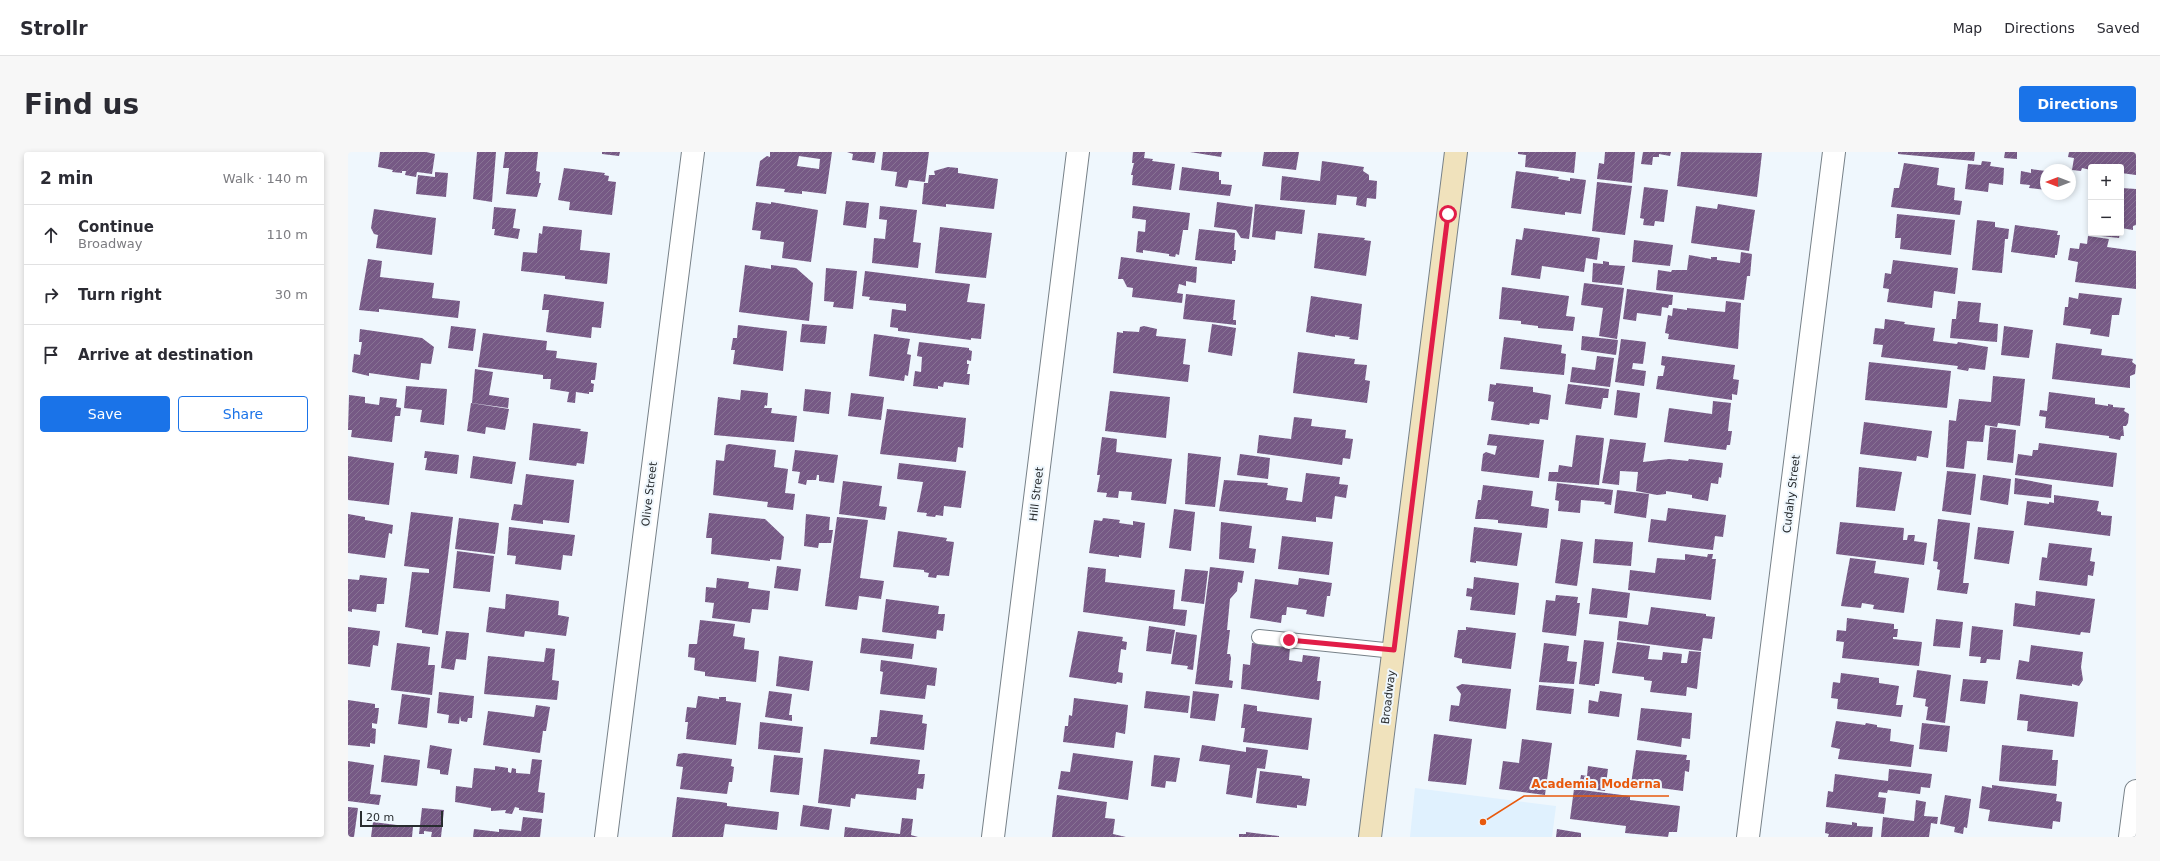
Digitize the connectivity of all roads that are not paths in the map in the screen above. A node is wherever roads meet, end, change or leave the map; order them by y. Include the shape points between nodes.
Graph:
1 (693, 152) edge
2 (1078, 152) edge
3 (1456, 152) edge
4 (1834, 152) edge
5 (1259, 637) dead end
6 (1394, 650) junction
7 (2136, 791) edge
8 (606, 837) edge
9 (993, 837) edge
10 (1370, 837) edge
11 (1748, 837) edge
12 (2130, 837) edge

1 - 8 street, Olive Street
2 - 9 street, Hill Street
3 - 6 street, Broadway
4 - 11 street, Cudahy Street
5 - 6 lane
6 - 10 street, Broadway
7 - 12 street

